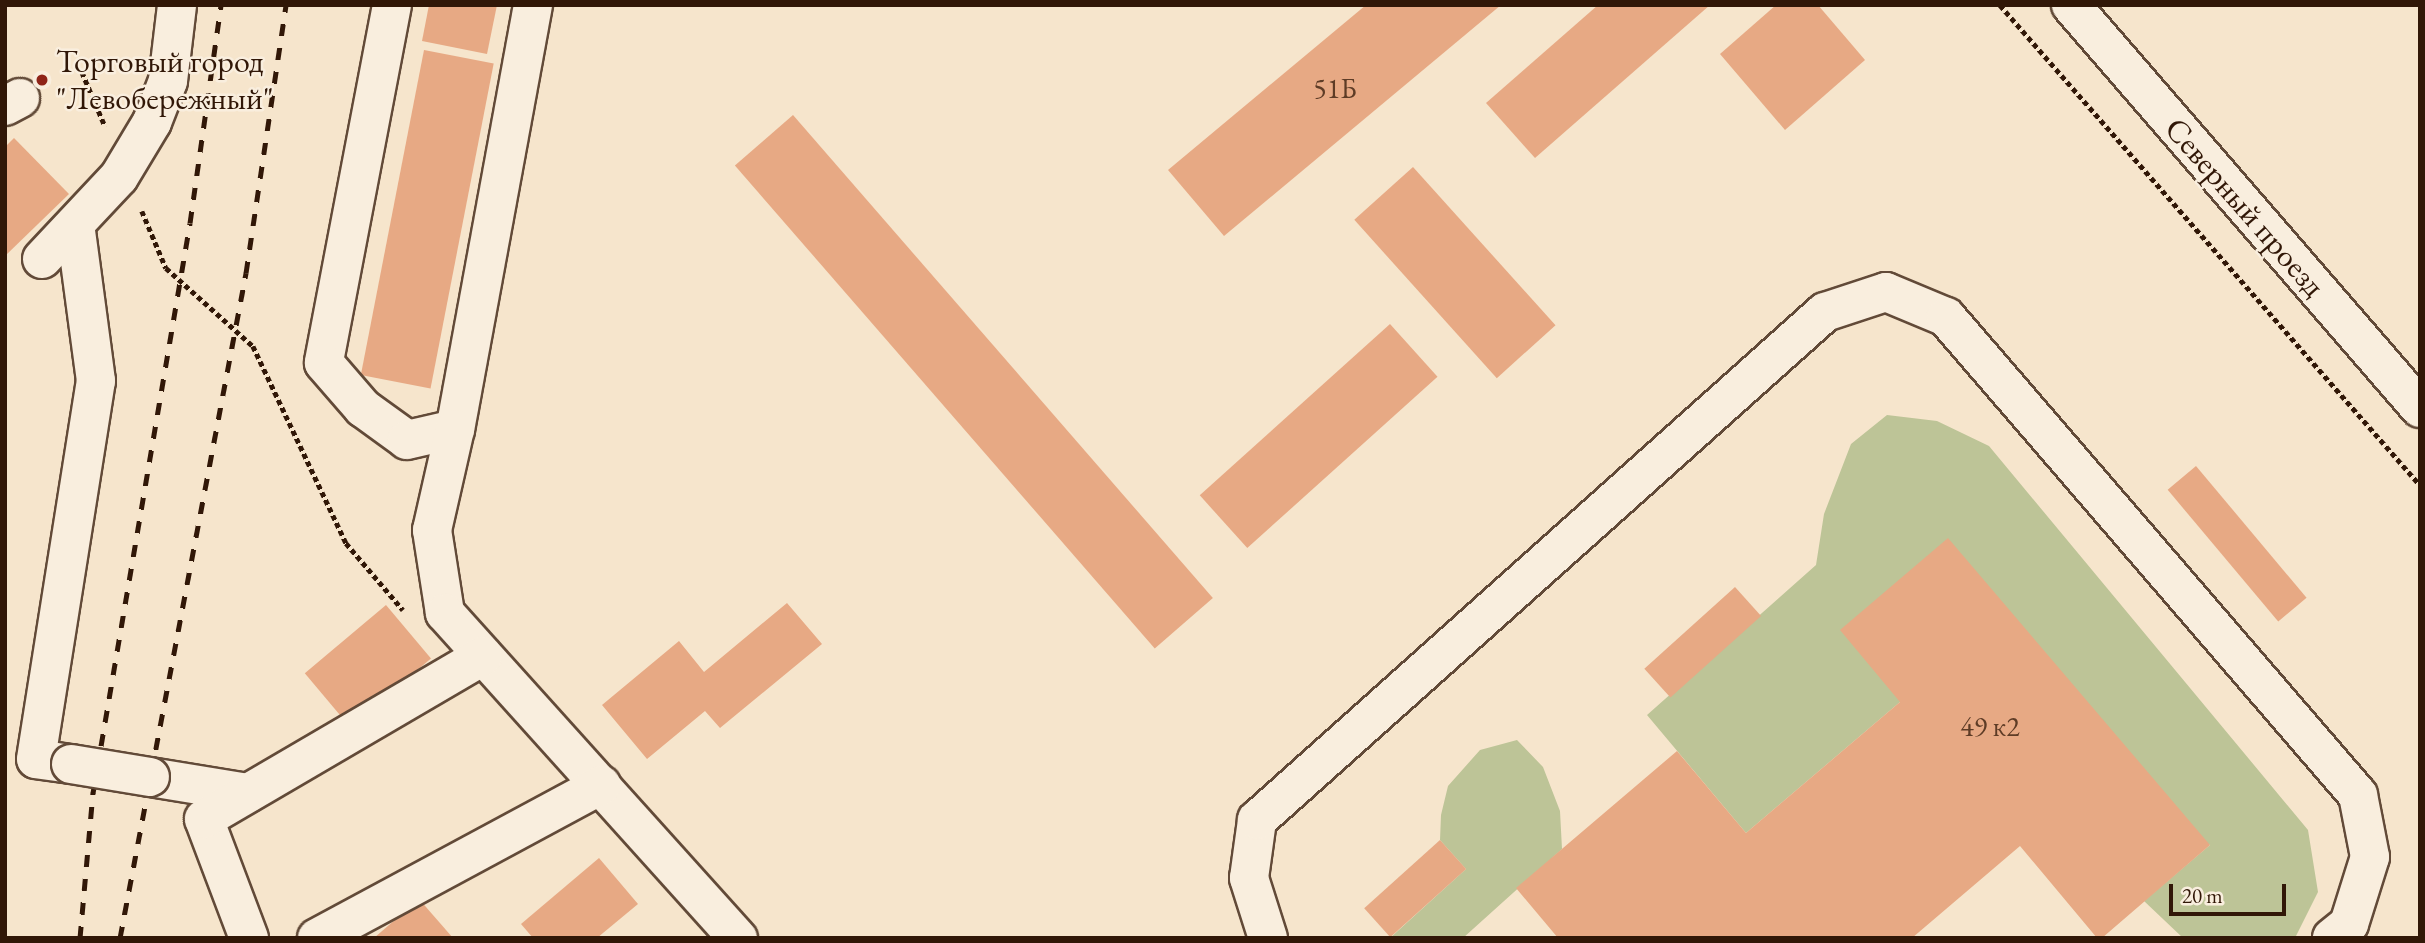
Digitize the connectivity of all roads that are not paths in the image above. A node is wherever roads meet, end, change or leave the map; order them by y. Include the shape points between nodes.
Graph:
1 (177, 5) edge
2 (392, 5) edge
3 (533, 5) edge
4 (2071, 5) edge
5 (75, 224) junction
6 (42, 259) dead end
7 (2420, 408) edge
8 (454, 429) junction
9 (483, 656) junction
10 (601, 785) junction
11 (248, 793) junction
12 (249, 938) edge
13 (317, 938) edge
14 (738, 938) edge
15 (1268, 938) edge
16 (2332, 938) edge

1 - 5 street via 168,81 152,122 124,169
2 - 8 street via 324,363 362,408 407,440
3 - 8 street
4 - 7 street, Северный проезд
5 - 6 street
5 - 11 street, bridge via 96,381 36,759
8 - 9 street via 432,530 445,613
9 - 10 street
9 - 11 street
10 - 13 street
10 - 14 street
11 - 12 street via 204,819
15 - 16 street via 1248,878 1257,820 1825,312 1886,292 1946,317 2358,795 2370,857 2349,924

